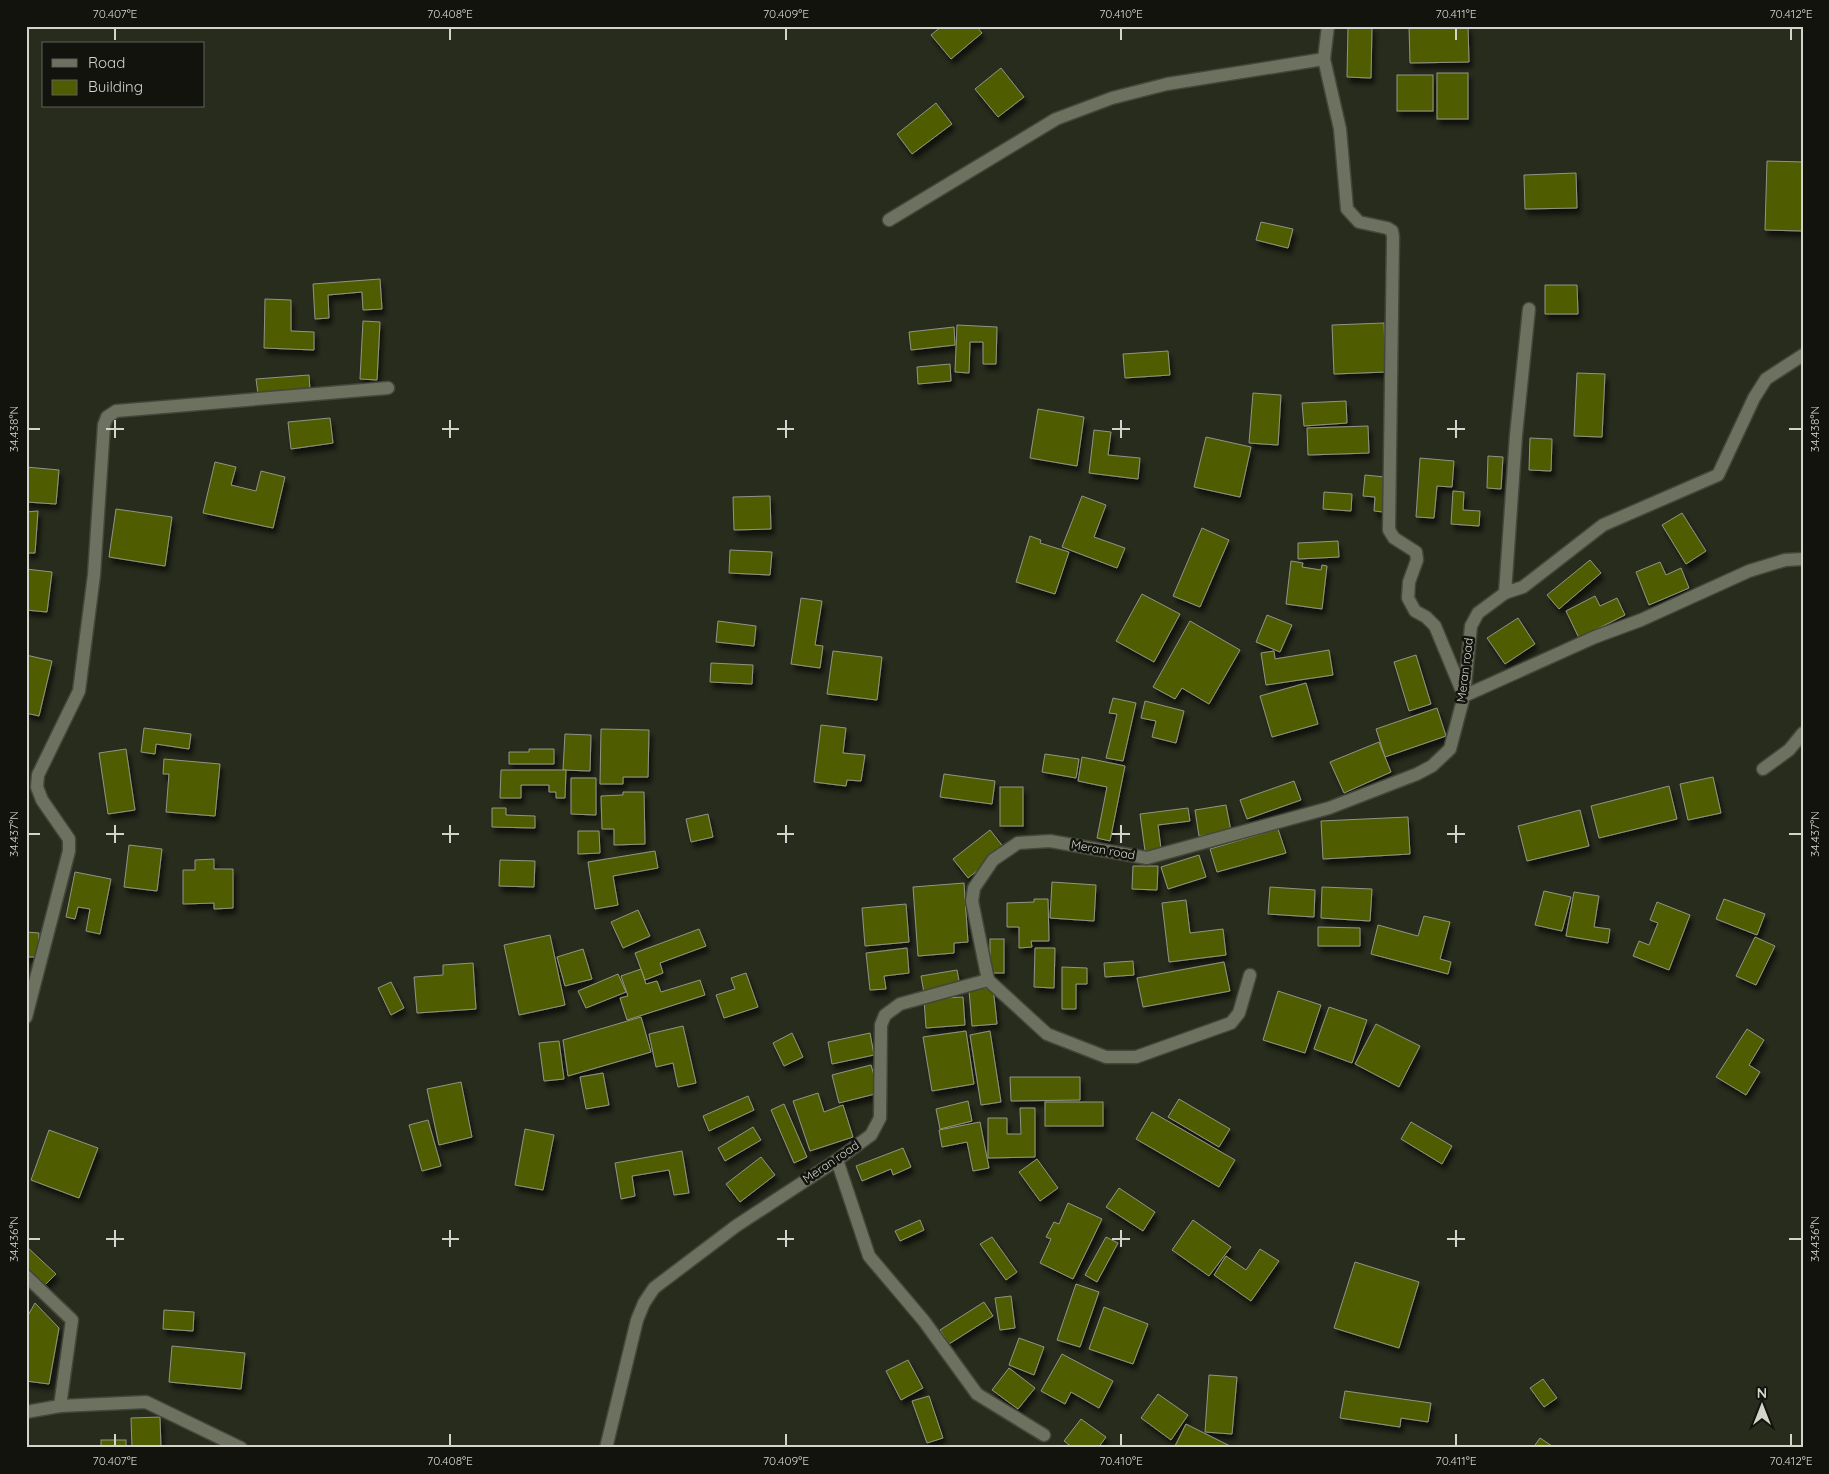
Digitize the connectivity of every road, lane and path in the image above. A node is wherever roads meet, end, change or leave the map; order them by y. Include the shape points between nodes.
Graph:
1 (1328, 26) edge
2 (1324, 59) junction
3 (889, 220) dead end
4 (1529, 309) dead end
5 (1803, 355) edge
6 (388, 388) dead end
7 (1803, 559) edge
8 (1505, 593) junction
9 (1464, 696) junction
10 (1803, 733) edge
11 (1763, 769) dead end
12 (1250, 975) dead end
13 (988, 980) junction
14 (26, 1017) edge
15 (837, 1160) junction
16 (26, 1276) edge
17 (60, 1406) junction
18 (26, 1412) edge
19 (1044, 1435) dead end
20 (240, 1448) edge
21 (606, 1448) edge

1 - 2 street
2 - 3 street via 1167,84 1112,98 1056,119
2 - 9 street via 1340,129 1347,209 1359,222 1388,228 1394,237 1390,530 1394,538 1416,552 1408,598 1415,611 1435,626
4 - 8 street
5 - 8 street, Meran road via 1766,379 1718,475 1603,525 1523,587
6 - 14 street via 116,411 107,417 94,574 79,691 38,775 36,787 69,839 69,851
7 - 9 street via 1786,560 1749,571
8 - 9 street, Meran road via 1478,613 1471,626
9 - 13 street, Meran road via 1450,749 1432,766 1329,808 1147,858 1050,841 1018,843 993,860 974,888 972,901
10 - 11 street via 1790,750
12 - 13 street via 1239,1013 1231,1023 1136,1056 1106,1057 1048,1034
13 - 15 street, Meran road via 900,1004 885,1015 881,1025 880,1118 871,1135
15 - 19 street via 869,1256 924,1321 977,1394
15 - 21 street, Meran road via 736,1226 654,1288 637,1320
16 - 17 street via 72,1320
17 - 18 street
17 - 20 street via 146,1402

